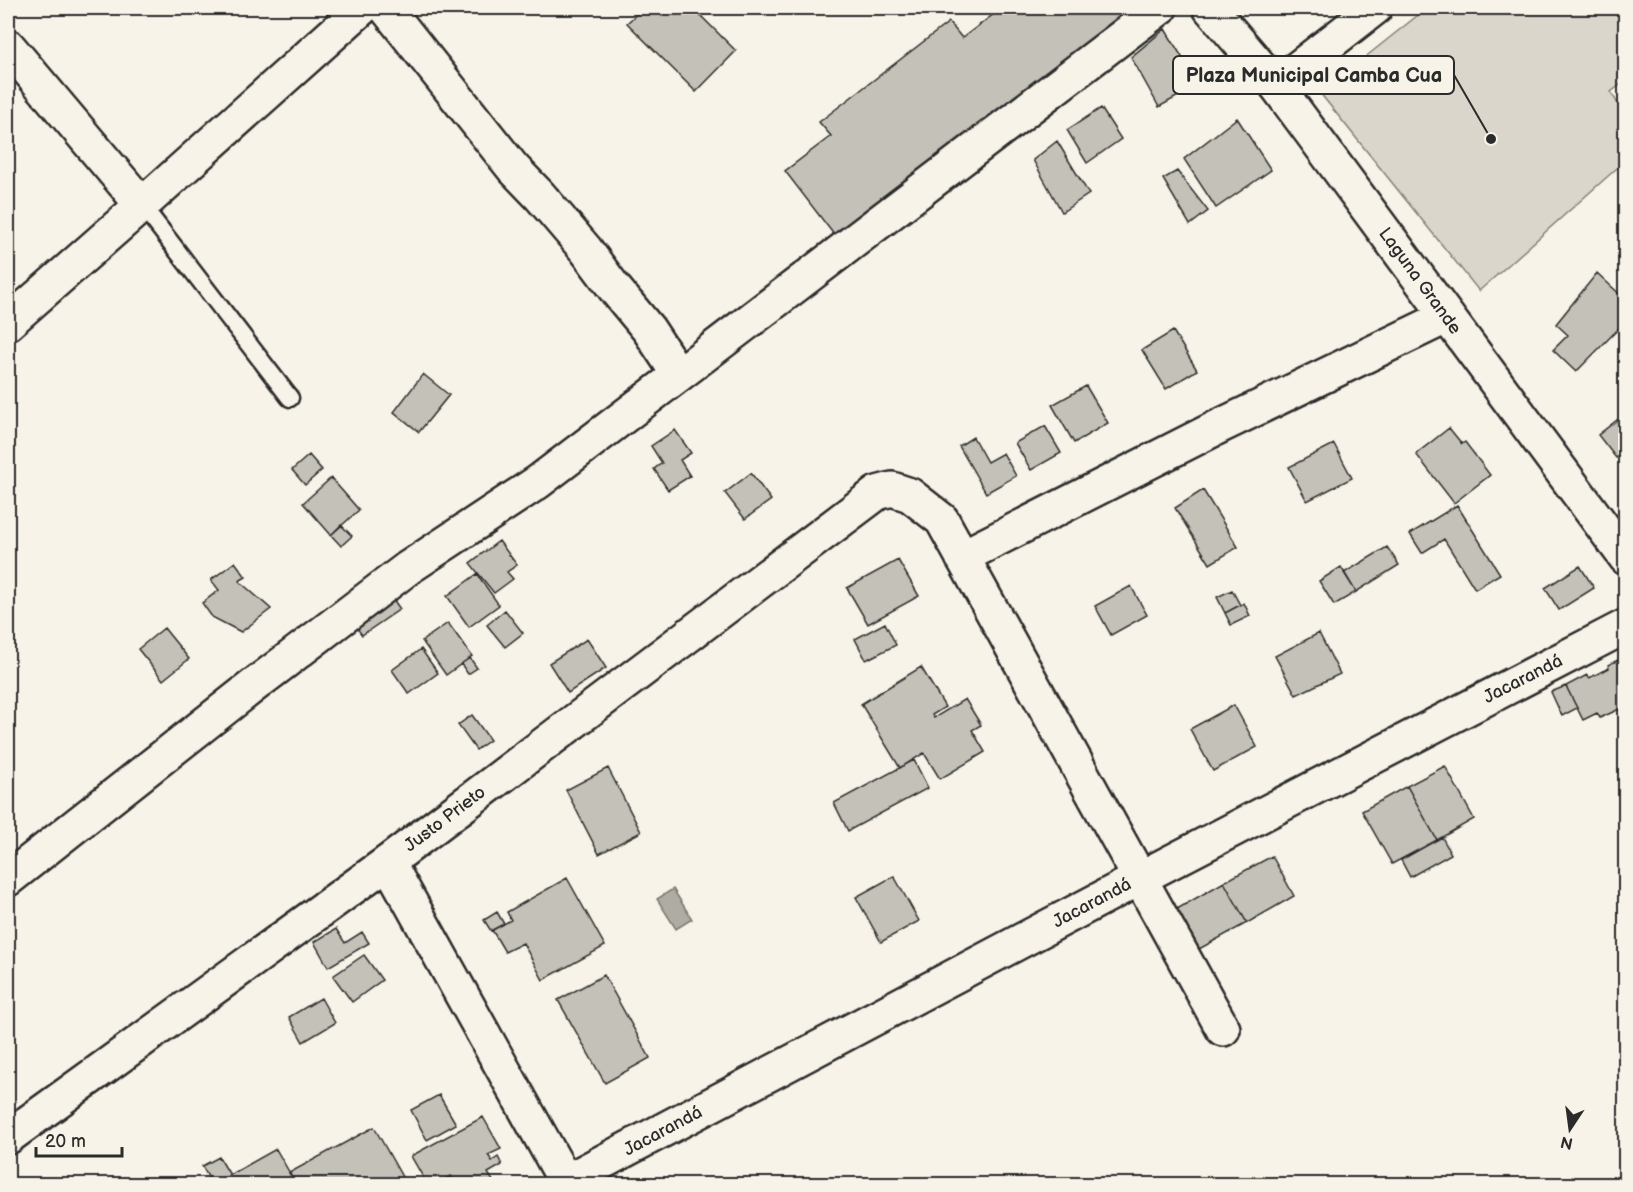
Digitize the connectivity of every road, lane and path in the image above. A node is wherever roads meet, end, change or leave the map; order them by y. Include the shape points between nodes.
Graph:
1 (362, 8) edge
2 (386, 8) edge
3 (1160, 8) edge
4 (1210, 8) edge
5 (1376, 8) edge
6 (8, 46) edge
7 (1276, 85) junction
8 (142, 205) junction
9 (1446, 317) junction
10 (8, 323) edge
11 (678, 374) junction
12 (290, 398) dead end
13 (962, 557) junction
14 (1626, 558) edge
15 (1626, 626) edge
16 (388, 862) junction
17 (1140, 878) junction
18 (8, 879) edge
19 (1223, 1029) dead end
20 (8, 1137) edge
21 (565, 1184) edge

1 - 8 street
2 - 11 street via 513,168 586,250
3 - 11 street
4 - 7 street, Laguna Grande
5 - 7 street
6 - 8 street
7 - 9 street, Laguna Grande
8 - 10 street
8 - 12 lane
9 - 13 street
9 - 14 street, Laguna Grande
11 - 18 street via 538,482 408,568
13 - 16 street, Justo Prieto via 942,520 910,495 892,489 877,493
13 - 17 street
15 - 17 street, Jacarandá
16 - 20 street, Justo Prieto
16 - 21 street
17 - 19 street
17 - 21 street, Jacarandá

